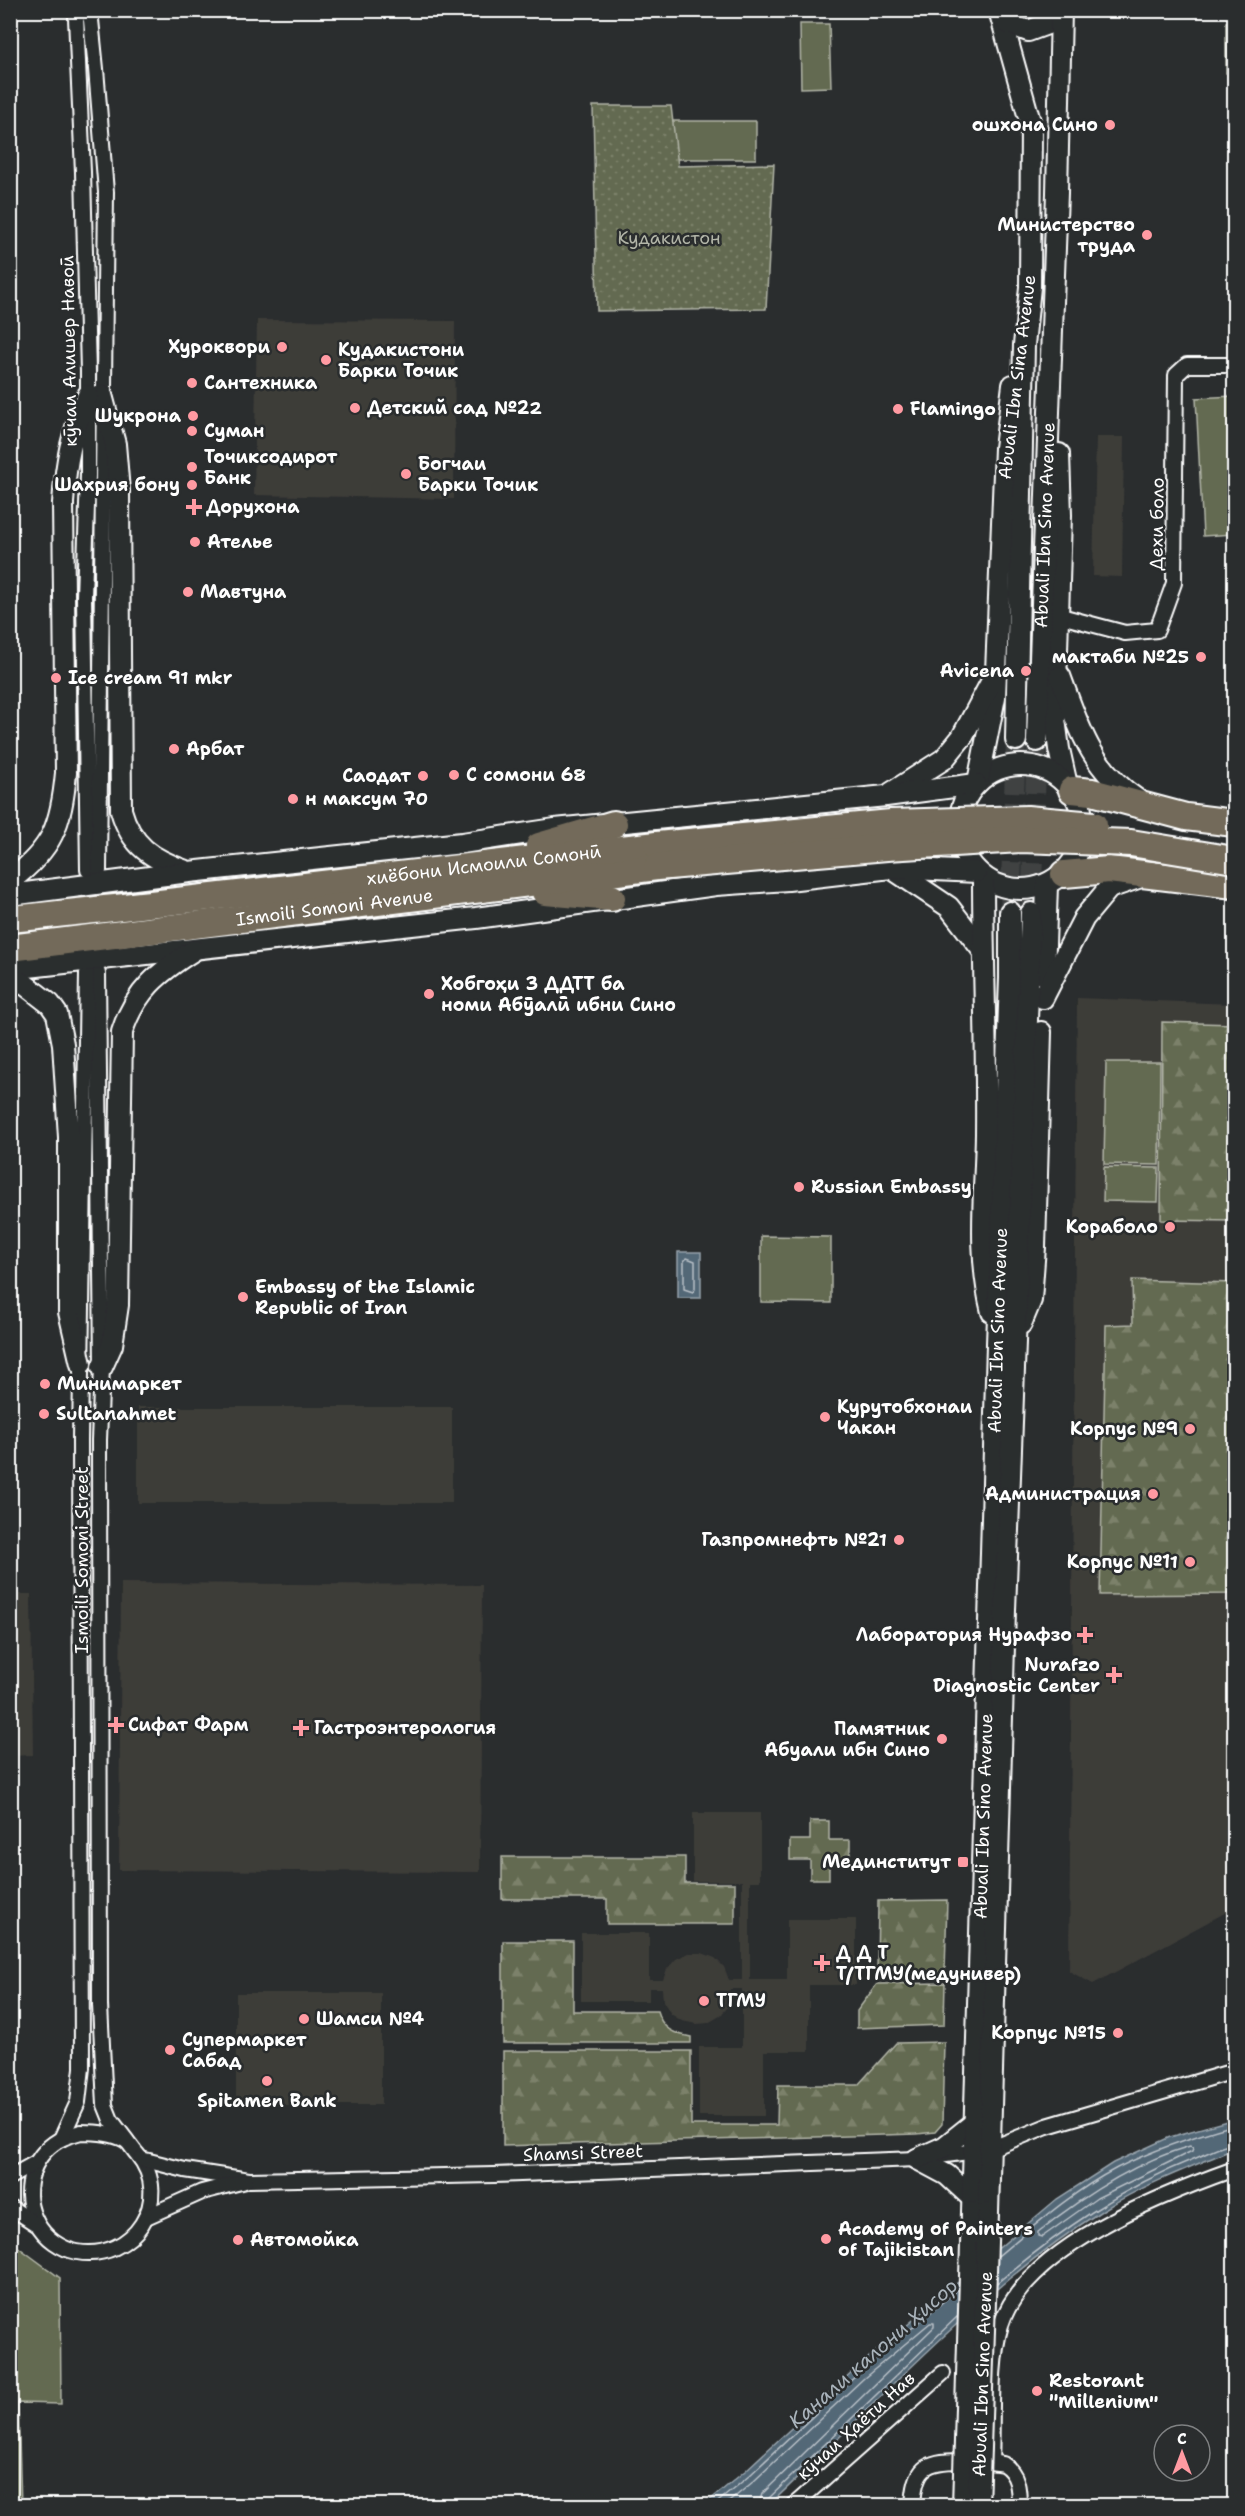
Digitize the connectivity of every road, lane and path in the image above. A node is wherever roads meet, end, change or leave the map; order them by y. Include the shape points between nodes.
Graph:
1 (78, 10) edge
2 (87, 10) edge
3 (999, 10) edge
4 (1053, 10) edge
5 (1061, 10) edge
6 (84, 203) junction
7 (106, 204) junction
8 (1051, 344) junction
9 (1024, 345) junction
10 (1234, 365) edge
11 (95, 395) junction
12 (1057, 615) junction
13 (1057, 666) junction
14 (996, 672) junction
15 (1016, 740) tunnel mouth
16 (1037, 741) tunnel mouth
17 (977, 783) junction
18 (1070, 787) junction
19 (886, 796) junction
20 (1150, 809) junction
21 (614, 824) junction
22 (1234, 824) edge
23 (1234, 842) edge
24 (657, 856) junction
25 (1234, 860) edge
26 (478, 865) junction
27 (891, 868) junction
28 (189, 872) junction
29 (1149, 874) junction
30 (980, 875) junction
31 (1055, 879) junction
32 (10, 881) edge
33 (1234, 885) edge
34 (491, 887) junction
35 (10, 895) edge
36 (612, 898) junction
37 (1010, 912) tunnel mouth
38 (1031, 913) tunnel mouth
39 (10, 919) edge
40 (197, 947) junction
41 (10, 948) edge
42 (984, 951) junction
43 (10, 969) edge
44 (10, 979) edge
45 (1043, 998) junction
46 (83, 1205) junction
47 (99, 1206) junction
48 (1007, 1336) junction
49 (81, 1364) junction
50 (102, 1366) junction
51 (80, 1563) junction
52 (99, 1563) junction
53 (1234, 2071) edge
54 (974, 2123) junction
55 (61, 2139) junction
56 (127, 2141) junction
57 (982, 2151) junction
58 (141, 2159) junction
59 (917, 2159) junction
60 (37, 2162) junction
61 (1234, 2169) edge
62 (10, 2177) edge
63 (249, 2180) junction
64 (10, 2207) edge
65 (977, 2208) junction
66 (146, 2217) junction
67 (38, 2225) junction
68 (943, 2373) dead end
69 (991, 2462) junction
70 (793, 2505) edge
71 (913, 2505) edge
72 (963, 2505) edge
73 (978, 2505) edge
74 (1018, 2505) edge

1 - 6 street, кӯчаи Алишер Навоӣ
2 - 7 street, кӯчаи Алишер Навоӣ via 96,69
3 - 4 main road via 1007,23 1028,31 1047,24
3 - 9 main road, Abuali Ibn Sina Avenue via 1031,125 1030,286
5 - 8 main road, Abuali Ibn Sina Avenue
6 - 7 street
6 - 11 street, кӯчаи Алишер Навоӣ
7 - 11 street, кӯчаи Алишер Навоӣ
8 - 12 main road, Abuali Ibn Sina Avenue via 1058,383 1061,515
8 - 16 main road, Abuali Ibn Sino Avenue
9 - 14 main road, Abuali Ibn Sina Avenue via 1015,370 1005,448
9 - 15 main road, Abuali Ibn Sino Avenue
10 - 12 street, Дехи боло via 1187,365 1176,375 1174,583 1156,630 1125,633
11 - 11 street, кӯчаи Алишер Навоӣ via 102,689 94,871 84,597
11 - 28 main road via 115,444 119,491 121,810 137,844 161,862
11 - 32 main road via 74,431 63,503 66,773 62,808 52,836 34,862
12 - 13 main road, Abuali Ibn Sina Avenue
13 - 18 main road, Abuali Ibn Sina Avenue via 1055,719
13 - 20 main road via 1098,765 1120,789
14 - 17 main road, Abuali Ibn Sina Avenue via 990,728
14 - 19 main road via 962,737 944,759
17 - 18 main road via 991,772 1023,765 1054,774
17 - 19 main road
17 - 30 main road via 966,796 958,828 967,859
18 - 20 highway
18 - 31 main road via 1081,806 1082,842 1075,859
19 - 21 main road
20 - 22 highway
21 - 26 highway
21 - 28 main road
23 - 24 highway, хиёбони Исмоили Сомонӣ, bridge via 1027,819 891,823
24 - 25 highway, хиёбони Исмоили Сомонӣ, bridge via 1021,839 1131,843
24 - 26 highway, хиёбони Исмоили Сомонӣ
24 - 34 highway, Ismoili Somoni Avenue
26 - 39 highway, хиёбони Исмоили Сомонӣ
27 - 30 main road
27 - 36 main road
27 - 42 main road via 949,907
28 - 35 main road
29 - 31 highway via 1109,870
29 - 33 highway
29 - 45 main road via 1109,888 1090,910
30 - 31 main road via 1014,890 1030,890
30 - 42 main road
31 - 45 main road
34 - 36 highway
34 - 41 highway, Ismoili Somoni Avenue
36 - 40 main road via 476,918
37 - 48 main road, Abuali Ibn Sino Avenue
38 - 48 main road, Abuali Ibn Sino Avenue
40 - 43 main road
40 - 50 main road via 148,984 129,1010 122,1032 118,1305 112,1345
42 - 48 main road via 986,1134 982,1242 985,1284
44 - 49 main road via 23,983 50,1004 57,1014 63,1044 69,1137 69,1312
45 - 48 main road via 1031,1300
46 - 47 street
46 - 47 street, Ismoili Somoni Street via 93,973
46 - 49 street, Ismoili Somoni Street
47 - 50 street, Ismoili Somoni Street
48 - 54 main road, Abuali Ibn Sino Avenue
48 - 57 main road, Abuali Ibn Sino Avenue via 1004,1621
49 - 51 street, Ismoili Somoni Street
50 - 52 street, Ismoili Somoni Street
51 - 52 street
51 - 55 street, Ismoili Somoni Street via 82,2068 78,2102
52 - 56 street, Ismoili Somoni Street via 101,2027 105,2105
53 - 57 street, Shamsi Street via 1047,2126
54 - 57 main road, Abuali Ibn Sino Avenue
54 - 59 main road via 945,2147
55 - 56 street, Shamsi Street via 81,2132 102,2133
55 - 60 street, Shamsi Street
56 - 58 street
57 - 59 street, Shamsi Street
57 - 65 main road, Abuali Ibn Sino Avenue
58 - 63 street, Shamsi Street
58 - 66 street via 150,2181
59 - 63 street, Shamsi Street
59 - 65 main road via 947,2175
60 - 62 street, Shamsi Street
60 - 67 street, Shamsi Street via 28,2194
61 - 69 street via 1158,2198 1098,2228 1045,2267 1014,2297 1002,2322 995,2351
63 - 66 street, Shamsi Street via 202,2192
64 - 67 street, Shamsi Street
65 - 72 main road, Abuali Ibn Sino Avenue, bridge
65 - 73 main road, Abuali Ibn Sino Avenue, bridge
66 - 67 street, Shamsi Street via 135,2234 119,2246 89,2254 59,2246
68 - 70 street, кӯчаи Ҳаёти Нав
69 - 71 street via 931,2463 920,2476
69 - 74 street via 1011,2468 1018,2486

